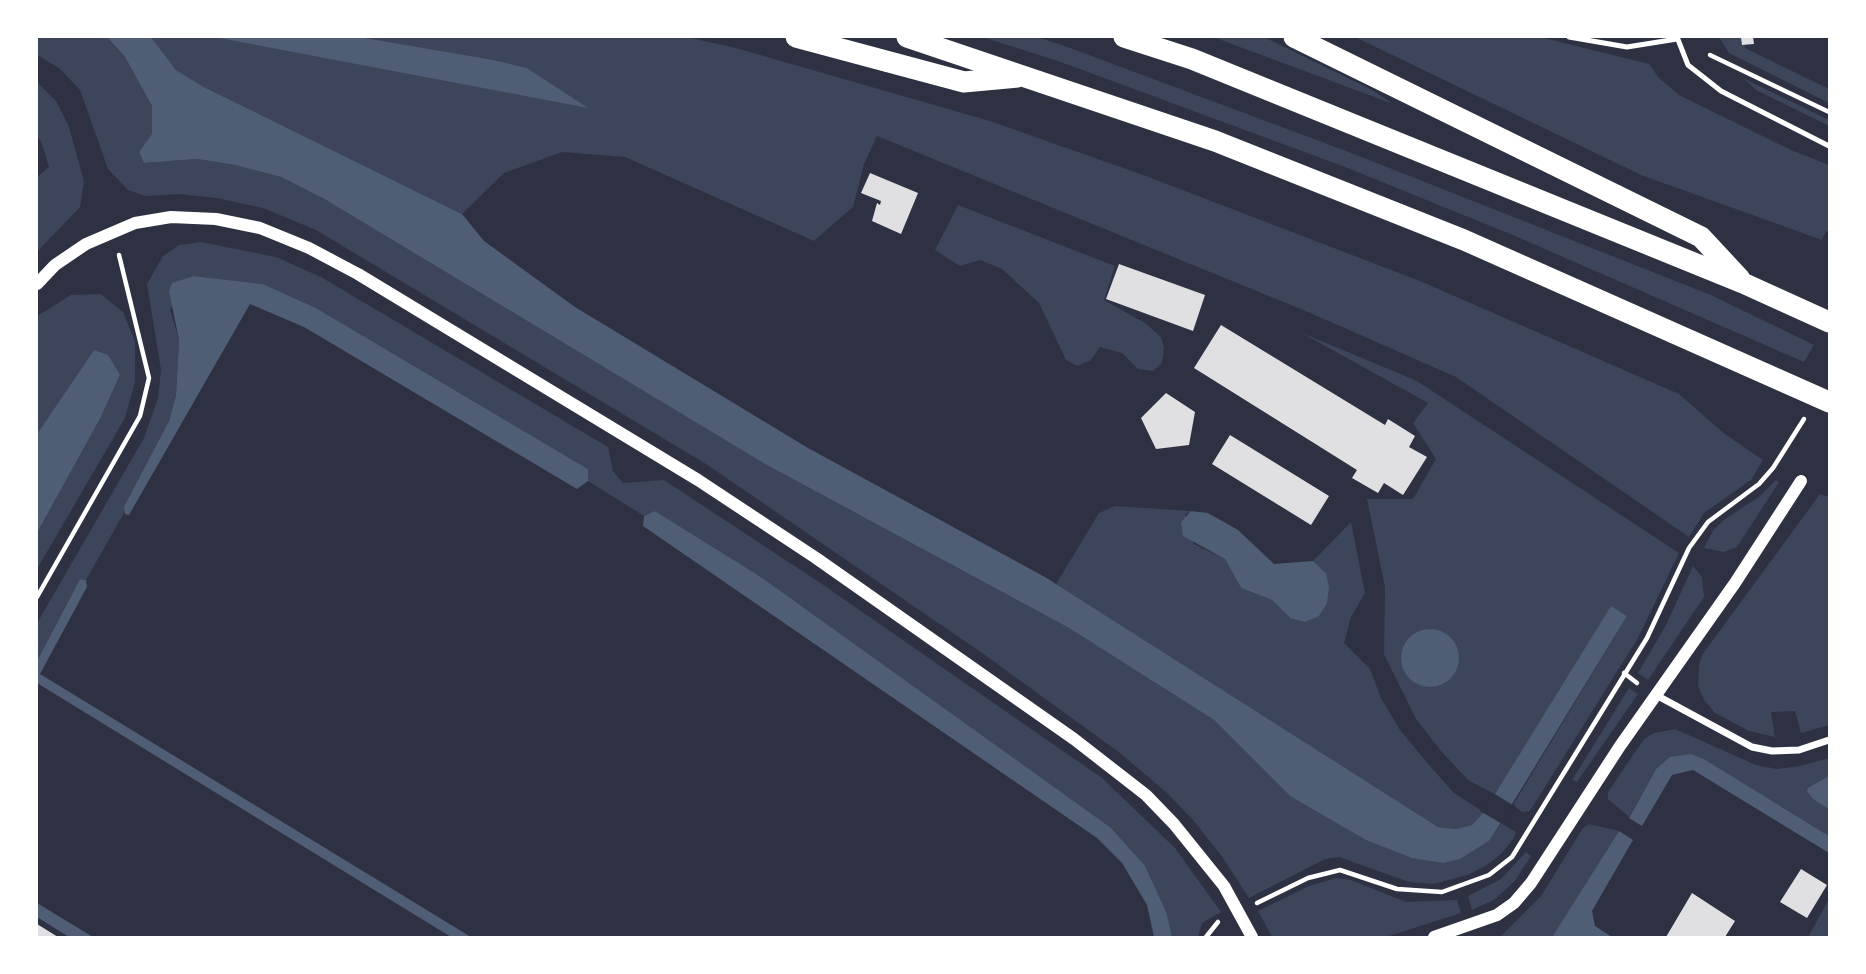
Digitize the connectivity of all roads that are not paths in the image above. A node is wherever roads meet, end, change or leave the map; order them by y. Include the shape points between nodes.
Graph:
1 (796, 37) edge
2 (907, 37) edge
3 (1124, 37) edge
4 (1294, 37) edge
5 (1569, 37) edge
6 (1677, 38) edge
7 (1027, 76) junction
8 (1829, 145) edge
9 (1744, 283) junction
10 (37, 284) edge
11 (1829, 322) edge
12 (1829, 402) edge
13 (1801, 481) dead end
14 (1656, 695) junction
15 (1829, 740) edge
16 (1252, 937) edge
17 (1434, 937) edge

1 - 7 highway via 964,82
2 - 7 highway
3 - 9 highway via 1192,59
4 - 9 highway via 1701,237
5 - 6 lane via 1628,47
6 - 8 lane via 1689,65 1721,91
7 - 12 highway via 1215,141 1439,230
9 - 11 highway
10 - 16 street via 86,244 112,231 171,217 216,219 260,228 358,274 698,480 1074,739 1146,795 1174,824 1208,862
13 - 14 street
14 - 15 street via 1752,747 1799,750
14 - 17 street via 1514,902 1497,915

